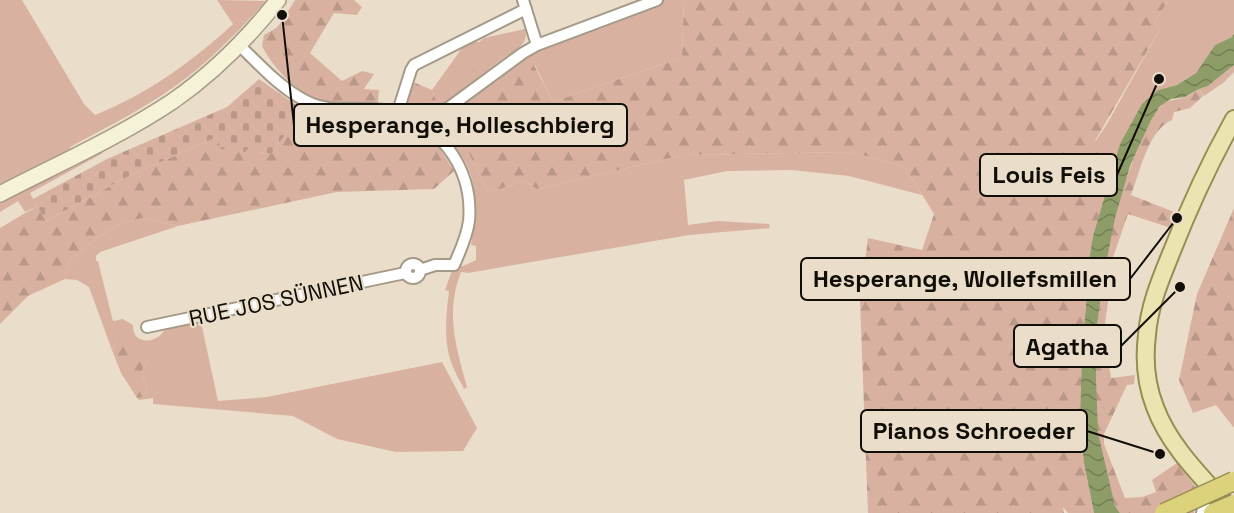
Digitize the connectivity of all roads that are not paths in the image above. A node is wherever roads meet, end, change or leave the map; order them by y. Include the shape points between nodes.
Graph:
1 (278, 0) edge
2 (657, 0) edge
3 (524, 5) edge
4 (240, 45) junction
5 (537, 45) junction
6 (400, 105) dead end
7 (1234, 119) edge
8 (425, 125) junction
9 (0, 194) edge
10 (147, 327) dead end
11 (1234, 481) edge
12 (1222, 504) edge
13 (1164, 513) edge
14 (1202, 513) edge
15 (1234, 513) edge

1 - 4 main road
2 - 5 street
3 - 5 street
3 - 6 street via 414,65
4 - 8 street via 306,102 323,108 382,110
4 - 9 main road via 172,101
5 - 8 street
7 - 12 main road via 1184,221 1154,300 1147,333 1147,380 1155,407 1178,450
8 - 10 street, RUE JOS SÜNNEN via 443,141 465,179 469,223 454,265 420,270 411,264 405,273
11 - 13 highway, bridge
12 - 14 street via 1204,505
12 - 15 main road

